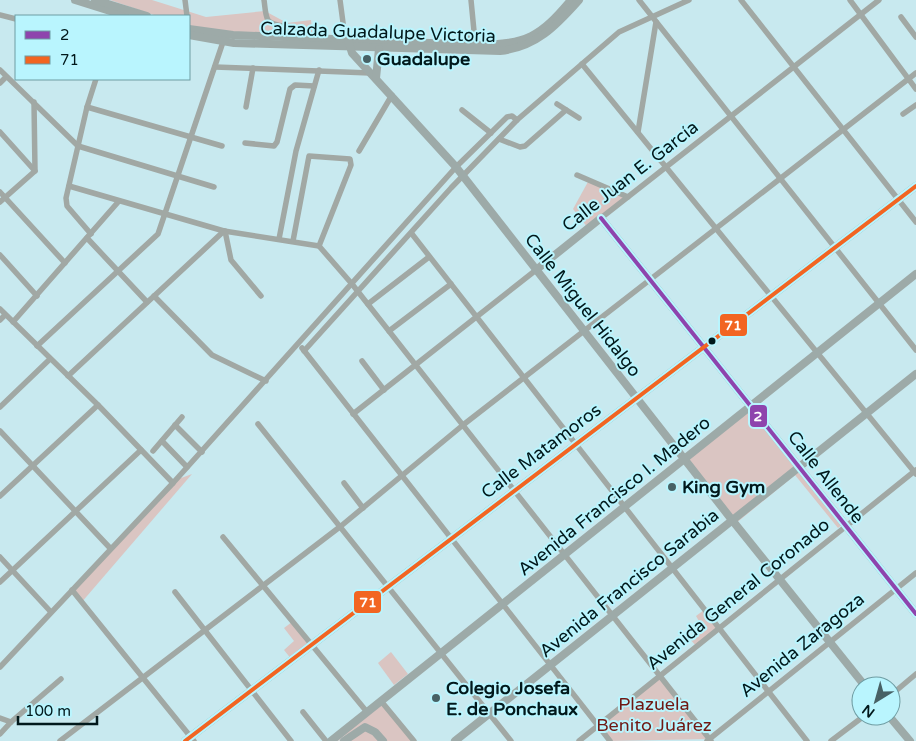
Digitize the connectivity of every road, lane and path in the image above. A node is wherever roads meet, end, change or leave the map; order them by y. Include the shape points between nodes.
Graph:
1 (75, 0) edge
2 (95, 0) edge
3 (185, 0) edge
4 (264, 0) edge
5 (340, 0) edge
6 (471, 0) edge
7 (571, 0) edge
8 (578, 0) edge
9 (639, 0) edge
10 (689, 0) edge
11 (741, 0) edge
12 (850, 0) edge
13 (879, 0) edge
14 (860, 14) junction
15 (0, 15) edge
16 (117, 15) edge
17 (144, 15) edge
18 (187, 15) edge
19 (652, 16) junction
20 (901, 17) dead end
21 (15, 19) edge
22 (656, 22) junction
23 (190, 29) edge
24 (190, 35) edge
25 (916, 37) edge
26 (310, 39) junction
27 (223, 42) junction
28 (345, 44) junction
29 (465, 45) junction
30 (380, 49) junction
31 (582, 64) junction
32 (215, 67) junction
33 (793, 67) junction
34 (253, 68) junction
35 (0, 70) edge
36 (318, 70) junction
37 (916, 73) edge
38 (373, 76) junction
39 (6, 77) junction
40 (908, 79) junction
41 (96, 80) edge
42 (0, 83) edge
43 (314, 86) junction
44 (916, 89) edge
45 (392, 95) junction
46 (34, 102) junction
47 (557, 104) dead end
48 (916, 104) edge
49 (88, 107) junction
50 (246, 107) dead end
51 (462, 110) dead end
52 (566, 110) junction
53 (903, 114) dead end
54 (731, 116) junction
55 (579, 118) dead end
56 (517, 120) junction
57 (844, 131) junction
58 (0, 132) edge
59 (638, 132) junction
60 (491, 133) junction
61 (192, 137) junction
62 (499, 138) junction
63 (245, 143) dead end
64 (78, 146) junction
65 (222, 146) dead end
66 (359, 151) dead end
67 (456, 167) junction
68 (666, 167) junction
69 (35, 170) junction
70 (577, 174) dead end
71 (462, 175) junction
72 (178, 176) junction
73 (781, 180) junction
74 (69, 186) junction
75 (916, 186) edge
76 (214, 187) dead end
77 (0, 192) edge
78 (628, 197) junction
79 (3, 200) edge
80 (898, 200) junction
81 (119, 202) junction
82 (166, 215) junction
83 (601, 218) junction
84 (916, 222) edge
85 (717, 229) junction
86 (224, 231) junction
87 (412, 234) junction
88 (89, 236) junction
89 (279, 239) junction
90 (293, 241) junction
91 (319, 246) junction
92 (835, 248) junction
93 (0, 254) edge
94 (429, 257) junction
95 (65, 263) junction
96 (536, 270) junction
97 (118, 271) junction
98 (916, 274) edge
99 (651, 280) junction
100 (352, 284) junction
101 (451, 284) junction
102 (358, 292) junction
103 (37, 296) junction
104 (154, 296) junction
105 (261, 296) dead end
106 (771, 296) junction
107 (147, 302) junction
108 (368, 304) junction
109 (879, 304) junction
110 (0, 310) edge
111 (5, 315) junction
112 (476, 317) junction
113 (0, 320) edge
114 (14, 322) junction
115 (389, 332) junction
116 (584, 332) junction
117 (299, 344) junction
118 (37, 346) junction
119 (704, 347) junction
120 (916, 350) edge
121 (304, 351) junction
122 (817, 353) junction
123 (50, 359) junction
124 (362, 362) dead end
125 (415, 365) junction
126 (916, 374) edge
127 (68, 376) junction
128 (524, 378) junction
129 (266, 381) junction
130 (384, 390) junction
131 (636, 398) junction
132 (98, 405) junction
133 (750, 406) junction
134 (0, 407) edge
135 (866, 413) junction
136 (353, 414) junction
137 (182, 417) dead end
138 (258, 424) dead end
139 (175, 425) junction
140 (463, 425) junction
141 (0, 431) edge
142 (162, 441) junction
143 (575, 444) junction
144 (142, 450) junction
145 (153, 451) dead end
146 (202, 452) junction
147 (684, 459) junction
148 (32, 466) junction
149 (798, 466) junction
150 (188, 467) junction
151 (915, 472) edge
152 (402, 476) junction
153 (173, 483) junction
154 (344, 483) dead end
155 (514, 490) junction
156 (0, 496) edge
157 (624, 507) junction
158 (363, 508) junction
159 (76, 512) junction
160 (732, 520) junction
161 (341, 526) junction
162 (846, 526) junction
163 (223, 537) dead end
164 (451, 539) junction
165 (110, 548) junction
166 (564, 554) junction
167 (0, 557) edge
168 (673, 568) junction
169 (12, 570) junction
170 (916, 573) edge
171 (781, 579) junction
172 (0, 582) edge
173 (264, 586) junction
174 (388, 586) junction
175 (896, 589) junction
176 (72, 590) junction
177 (175, 592) dead end
178 (502, 604) junction
179 (50, 612) junction
180 (916, 614) edge
181 (613, 616) junction
182 (719, 628) junction
183 (205, 631) junction
184 (831, 642) junction
185 (312, 645) junction
186 (441, 653) junction
187 (550, 665) junction
188 (0, 667) edge
189 (916, 674) edge
190 (660, 676) junction
191 (857, 676) edge
192 (142, 678) junction
193 (61, 679) dead end
194 (901, 686) edge
195 (252, 691) junction
196 (769, 692) junction
197 (381, 701) junction
198 (303, 712) dead end
199 (367, 712) junction
200 (489, 714) junction
201 (0, 718) edge
202 (11, 722) junction
203 (598, 726) junction
204 (851, 726) edge
205 (897, 726) edge
206 (0, 734) edge
207 (190, 740) edge
208 (709, 740) edge
209 (60, 741) edge
210 (291, 741) edge
211 (326, 741) edge
212 (331, 741) edge
213 (344, 741) edge
214 (382, 741) edge
215 (414, 741) edge
216 (455, 741) edge
217 (511, 741) edge
218 (580, 741) edge
219 (610, 741) edge
220 (807, 741) edge
221 (832, 741) edge
222 (910, 741) edge

1 - 16 main road
2 - 17 main road
3 - 18 street
4 - 26 street via 266,13 273,24 302,30
5 - 28 street
6 - 29 street via 474,31
7 - 29 main road, Calzada Guadalupe Victoria via 551,22 527,39 510,44
8 - 30 main road, Calzada Guadalupe Victoria via 549,32 513,50
9 - 19 street
10 - 19 street
11 - 33 street
12 - 14 street
13 - 14 street, Calle Juan E. García
14 - 33 street, Calle Juan E. García
14 - 40 street
15 - 21 street
19 - 22 street
19 - 31 street via 619,32
20 - 25 street
22 - 54 street
22 - 59 street
23 - 26 main road, Calzada Guadalupe Victoria
24 - 27 main road, Calzada Guadalupe Victoria
26 - 28 main road, Calzada Guadalupe Victoria
27 - 28 main road, Calzada Guadalupe Victoria
27 - 32 street
28 - 29 main road, Calzada Guadalupe Victoria
28 - 30 main road, Calzada Guadalupe Victoria
28 - 38 main road, Calle Miguel Hidalgo via 346,53
30 - 38 main road
31 - 56 street
31 - 59 street
32 - 34 street
32 - 61 street
33 - 54 street, Calle Juan E. García
33 - 57 street
34 - 36 street
34 - 50 street
35 - 39 street
36 - 38 street
36 - 43 street
37 - 40 street
38 - 45 main road, Calle Miguel Hidalgo
39 - 42 street
39 - 46 street
40 - 44 street
40 - 57 street
41 - 49 street
43 - 63 street via 292,86 274,146
43 - 89 street via 296,151
45 - 66 street
45 - 67 main road, Calle Miguel Hidalgo
46 - 64 street
46 - 69 street
47 - 52 street
48 - 53 street
49 - 61 street
49 - 64 street
51 - 60 street
52 - 55 street
52 - 62 street via 525,146
54 - 68 street, Calle Juan E. García
54 - 73 street
56 - 60 street via 508,116
56 - 62 street
57 - 73 street
57 - 80 street
58 - 69 street
59 - 68 street
60 - 67 street
61 - 65 street
61 - 72 street
62 - 71 street
64 - 72 street
64 - 74 street
67 - 71 main road, Calle Miguel Hidalgo
67 - 100 street
68 - 78 street, Calle Juan E. García
68 - 85 street
69 - 79 street
70 - 78 street
71 - 87 street
71 - 96 main road, Calle Miguel Hidalgo
72 - 76 street
72 - 82 street
73 - 85 street
73 - 92 street
74 - 81 street
74 - 88 street via 67,206
75 - 80 main road, Calle Matamoros
77 - 79 street
78 - 83 street, Calle Juan E. García
79 - 95 street
80 - 84 street
80 - 92 main road, Calle Matamoros
81 - 82 street
81 - 88 street
82 - 86 street
82 - 97 street via 158,234
83 - 96 main road, Calle Juan E. García
83 - 99 main road, Calle Allende
85 - 99 street
85 - 106 street
86 - 89 street
86 - 104 street
86 - 105 street via 232,260
87 - 94 street
87 - 102 street
88 - 95 street
88 - 97 street
89 - 90 street
90 - 91 street
90 - 91 street via 309,156 350,159 351,165
91 - 100 street
92 - 106 main road, Calle Matamoros
92 - 109 street
93 - 103 street
94 - 101 street
94 - 108 street
95 - 103 street
96 - 112 street, Calle Juan E. García
96 - 116 main road, Calle Miguel Hidalgo
97 - 107 street
97 - 118 street
98 - 109 main road, Avenida Francisco I. Madero
99 - 116 street
99 - 119 main road, Calle Allende
100 - 102 street
100 - 117 street
101 - 112 street
101 - 115 street
102 - 108 street
102 - 121 street
103 - 114 street
104 - 107 street
104 - 129 street via 212,355
106 - 119 main road, Calle Matamoros
106 - 122 street
107 - 127 street
108 - 115 street
109 - 120 street
109 - 122 main road, Avenida Francisco I. Madero
110 - 111 street
111 - 113 street
111 - 114 street
112 - 125 street, Calle Juan E. García
112 - 128 street
114 - 118 street
115 - 125 street
116 - 128 street
116 - 131 main road, Calle Miguel Hidalgo
117 - 121 street
117 - 129 street
118 - 123 street
119 - 131 main road, Calle Matamoros
119 - 133 main road, Calle Allende
121 - 136 street
122 - 133 main road, Avenida Francisco I. Madero
122 - 135 street
123 - 127 street
123 - 134 street
124 - 130 street
125 - 130 street, Calle Juan E. García
125 - 140 street
126 - 135 main road, Avenida Francisco Sarabia
127 - 132 street
128 - 140 street
128 - 143 street
129 - 146 street
130 - 136 street, Calle Juan E. García
131 - 143 main road, Calle Matamoros
131 - 147 main road, Calle Miguel Hidalgo
132 - 144 street
132 - 148 street
133 - 147 main road, Avenida Francisco I. Madero
133 - 149 main road, Calle Allende
135 - 149 main road, Avenida Francisco Sarabia
135 - 151 street
136 - 152 street
137 - 139 street
138 - 161 street
139 - 142 street
139 - 146 street
140 - 152 street
140 - 155 street
141 - 148 street
142 - 145 street
142 - 150 street
143 - 155 main road, Calle Matamoros
143 - 157 street
144 - 153 street
144 - 159 street
146 - 150 street
147 - 157 main road, Avenida Francisco I. Madero
147 - 160 main road, Calle Miguel Hidalgo
148 - 156 street
148 - 159 street
149 - 160 main road, Avenida Francisco Sarabia
149 - 162 main road, Calle Allende
150 - 153 street
151 - 162 street, Avenida General Coronado
152 - 158 street
152 - 164 street
153 - 165 street
154 - 158 street
155 - 164 main road, Calle Matamoros
155 - 166 street
157 - 166 main road, Avenida Francisco I. Madero
157 - 168 street
158 - 161 street
159 - 165 street
159 - 169 street
160 - 168 main road, Avenida Francisco Sarabia
160 - 171 main road, Calle Miguel Hidalgo
161 - 173 street
161 - 174 street
162 - 171 street, Avenida General Coronado
162 - 175 main road, Calle Allende
163 - 173 street
164 - 174 main road, Calle Matamoros
164 - 178 street
165 - 176 street
166 - 178 main road, Avenida Francisco I. Madero
166 - 181 street
167 - 169 street
168 - 181 main road, Avenida Francisco Sarabia
168 - 182 street
169 - 172 street
169 - 179 street
170 - 175 street, Avenida Zaragoza
171 - 182 street, Avenida General Coronado
171 - 184 main road, Calle Miguel Hidalgo
173 - 183 street
173 - 185 street
174 - 185 main road, Calle Matamoros
174 - 186 street
175 - 180 main road, Calle Allende
175 - 184 street, Avenida Zaragoza
176 - 179 street
176 - 192 street
177 - 183 street
178 - 186 main road, Avenida Francisco I. Madero
178 - 187 street
179 - 188 street
181 - 187 main road, Avenida Francisco Sarabia
181 - 190 street
182 - 190 street, Avenida General Coronado
182 - 196 street
183 - 192 street
183 - 195 street
184 - 191 main road, Calle Miguel Hidalgo
184 - 196 street, Avenida Zaragoza
185 - 195 main road, Calle Matamoros
185 - 199 street
186 - 197 main road, Avenida Francisco I. Madero
186 - 200 street
187 - 200 main road, Avenida Francisco Sarabia
187 - 203 street
189 - 194 street
190 - 203 street, Avenida General Coronado
190 - 208 street
192 - 207 street
192 - 209 street
193 - 202 street
195 - 207 main road, Calle Matamoros
195 - 210 street
196 - 208 street, Avenida Zaragoza
196 - 220 street
197 - 199 main road, Avenida Francisco I. Madero
197 - 215 street
198 - 211 street
199 - 212 main road, Avenida Francisco I. Madero
200 - 216 main road, Avenida Francisco Sarabia
200 - 217 street
201 - 202 street
202 - 206 street
203 - 218 street, Avenida General Coronado
203 - 219 street
204 - 221 street
205 - 222 main road
213 - 214 main road via 365,727

